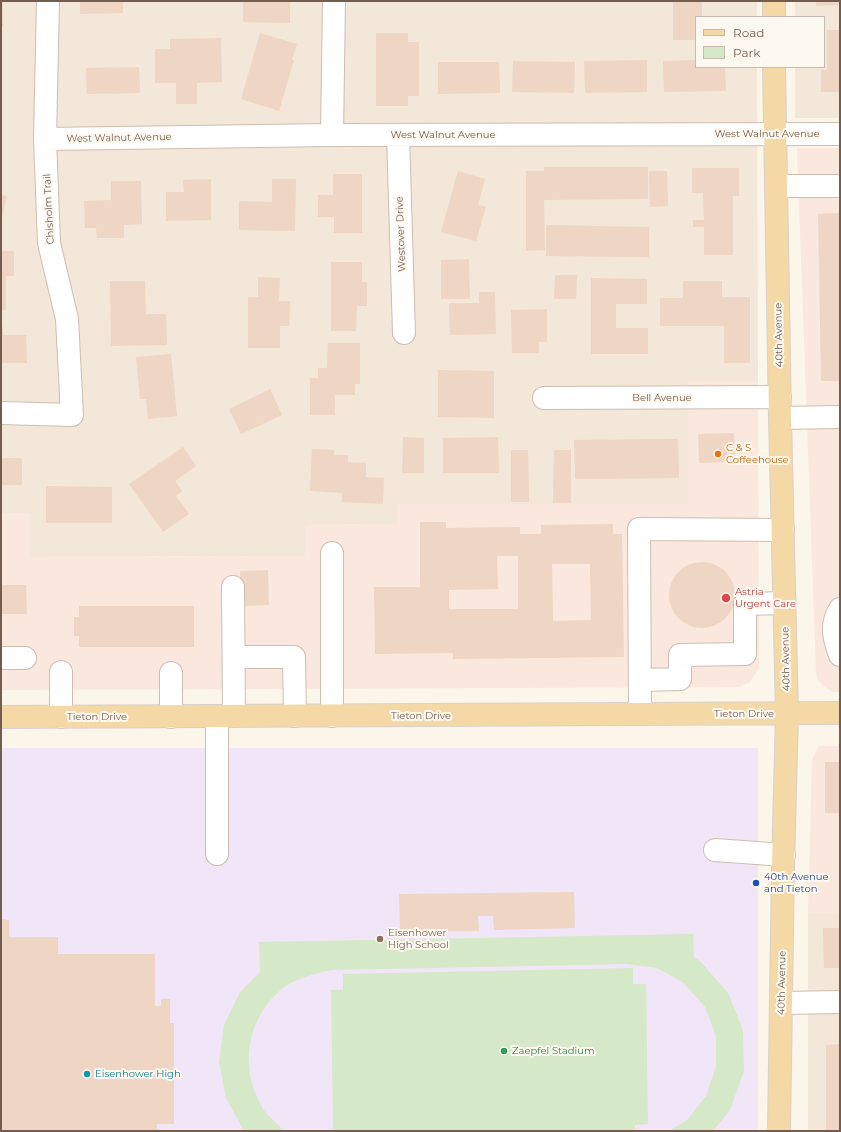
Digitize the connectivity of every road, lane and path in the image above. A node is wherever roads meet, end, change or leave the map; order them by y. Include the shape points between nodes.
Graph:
1 (48, 1) edge
2 (334, 1) edge
3 (774, 1) edge
4 (774, 16) edge
5 (774, 68) edge
6 (775, 134) junction
7 (840, 134) edge
8 (332, 135) junction
9 (398, 135) junction
10 (45, 138) junction
11 (776, 186) junction
12 (840, 186) edge
13 (404, 333) dead end
14 (544, 398) dead end
15 (780, 407) junction
16 (1, 413) edge
17 (840, 417) edge
18 (783, 530) junction
19 (332, 553) dead end
20 (233, 587) dead end
21 (785, 603) junction
22 (840, 609) edge
23 (840, 655) edge
24 (1, 658) edge
25 (25, 658) dead end
26 (234, 658) junction
27 (61, 672) dead end
28 (171, 673) dead end
29 (640, 680) junction
30 (840, 713) edge
31 (640, 714) junction
32 (787, 714) junction
33 (226, 716) junction
34 (295, 716) junction
35 (332, 716) junction
36 (61, 717) junction
37 (171, 717) junction
38 (1, 718) edge
39 (715, 850) dead end
40 (216, 854) dead end
41 (784, 855) junction
42 (840, 1002) edge
43 (781, 1003) junction
44 (779, 1131) edge

1 - 10 street, Chisholm Trail
2 - 8 street
3 - 4 main road
5 - 6 main road, 40th Avenue
6 - 7 street, West Walnut Avenue
6 - 9 street, West Walnut Avenue
6 - 11 main road, 40th Avenue
8 - 9 street, West Walnut Avenue
8 - 10 street, West Walnut Avenue
9 - 13 street, Westover Drive
10 - 16 street, Chisholm Trail via 49,242 67,319 72,415
11 - 12 street
11 - 15 main road, 40th Avenue
14 - 15 street, Bell Avenue
15 - 17 street, Bell Avenue
15 - 18 main road, 40th Avenue
18 - 21 main road, 40th Avenue
18 - 29 street via 639,529
19 - 35 street
20 - 26 street
21 - 29 street via 744,604 745,654 680,655 680,679
21 - 32 main road, 40th Avenue
22 - 23 street via 835,617 834,637
24 - 25 street
26 - 33 street
26 - 34 street via 294,657
27 - 36 street
28 - 37 street
29 - 31 street
30 - 32 main road, Tieton Drive
31 - 32 main road, Tieton Drive
31 - 35 main road, Tieton Drive
32 - 41 main road, 40th Avenue
33 - 34 main road, Tieton Drive
33 - 37 main road, Tieton Drive
33 - 40 street
34 - 35 main road, Tieton Drive
36 - 37 main road, Tieton Drive
36 - 38 main road, Tieton Drive
39 - 41 street
41 - 43 main road, 40th Avenue
42 - 43 street
43 - 44 main road, 40th Avenue

